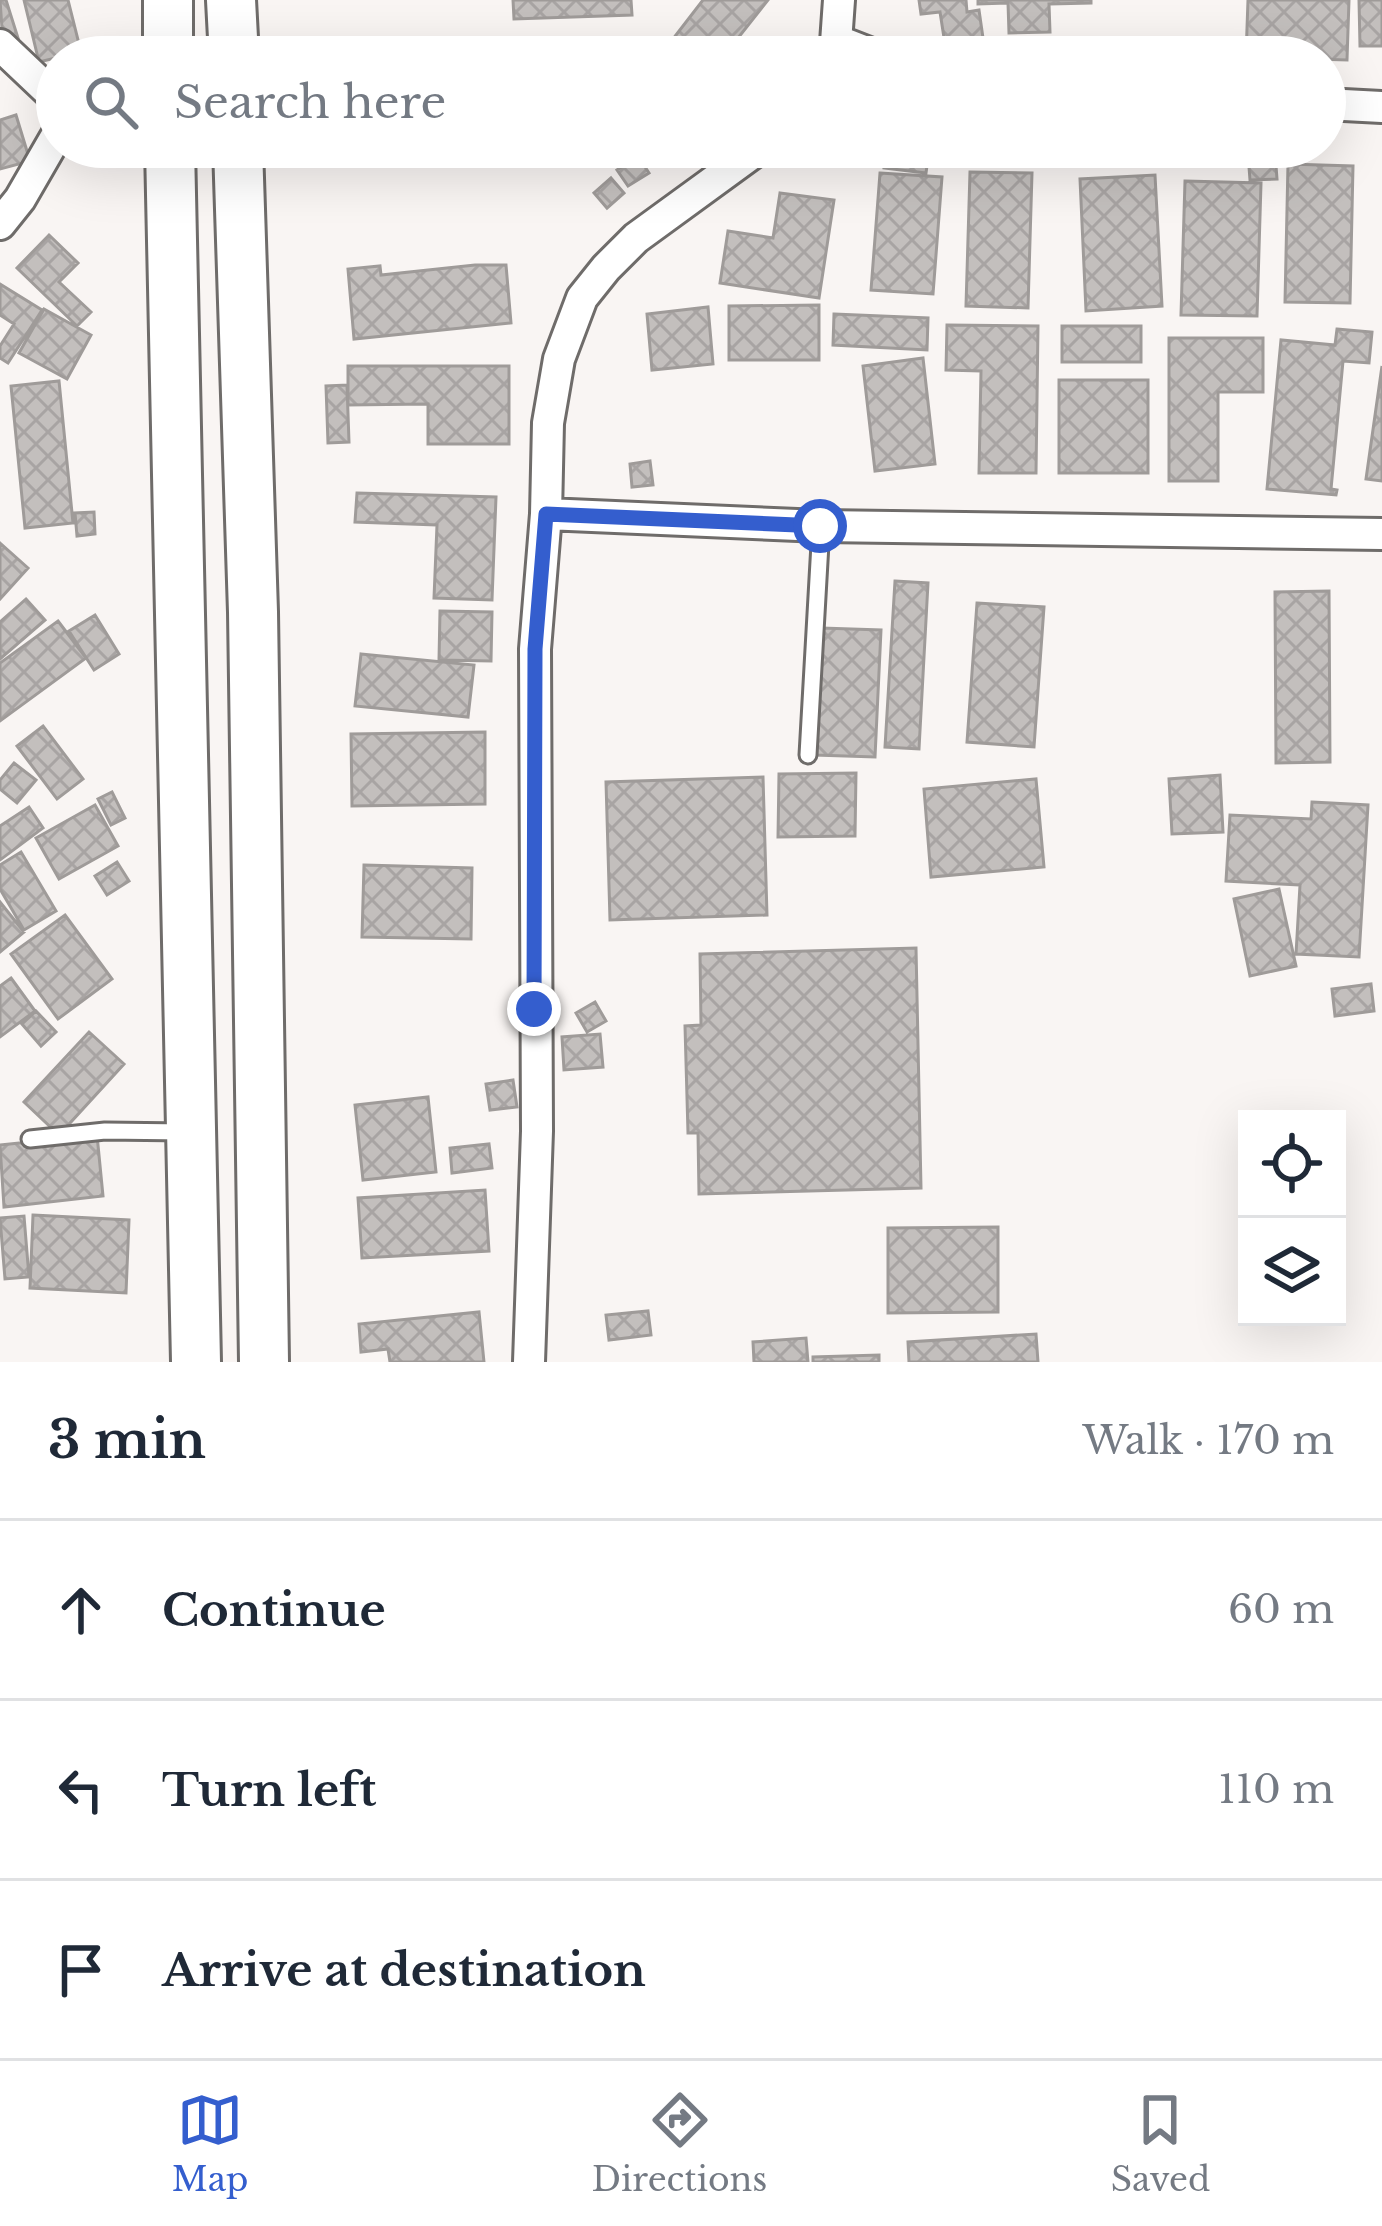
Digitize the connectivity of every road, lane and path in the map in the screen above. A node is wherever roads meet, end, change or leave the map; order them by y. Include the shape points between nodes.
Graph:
1 (168, 0) edge
2 (231, 0) edge
3 (839, 0) edge
4 (168, 36) edge
5 (233, 36) edge
6 (838, 36) edge
7 (0, 45) edge
8 (36, 79) edge
9 (1346, 105) edge
10 (1382, 107) edge
11 (36, 160) edge
12 (170, 168) edge
13 (239, 168) edge
14 (732, 168) edge
15 (10, 193) edge
16 (0, 224) edge
17 (546, 514) junction
18 (820, 526) junction
19 (1382, 533) edge
20 (808, 755) dead end
21 (188, 1132) junction
22 (29, 1139) dead end
23 (196, 1362) edge
24 (264, 1362) edge
25 (529, 1362) edge

1 - 4 main road
2 - 5 main road
3 - 6 street
7 - 8 street
9 - 10 street
11 - 15 street
12 - 21 main road
13 - 24 main road
14 - 17 street via 636,238 582,298 559,359 548,424
15 - 16 street
17 - 18 street
17 - 25 street via 535,649 537,1131
18 - 19 street
18 - 20 lane
21 - 22 lane
21 - 23 main road

